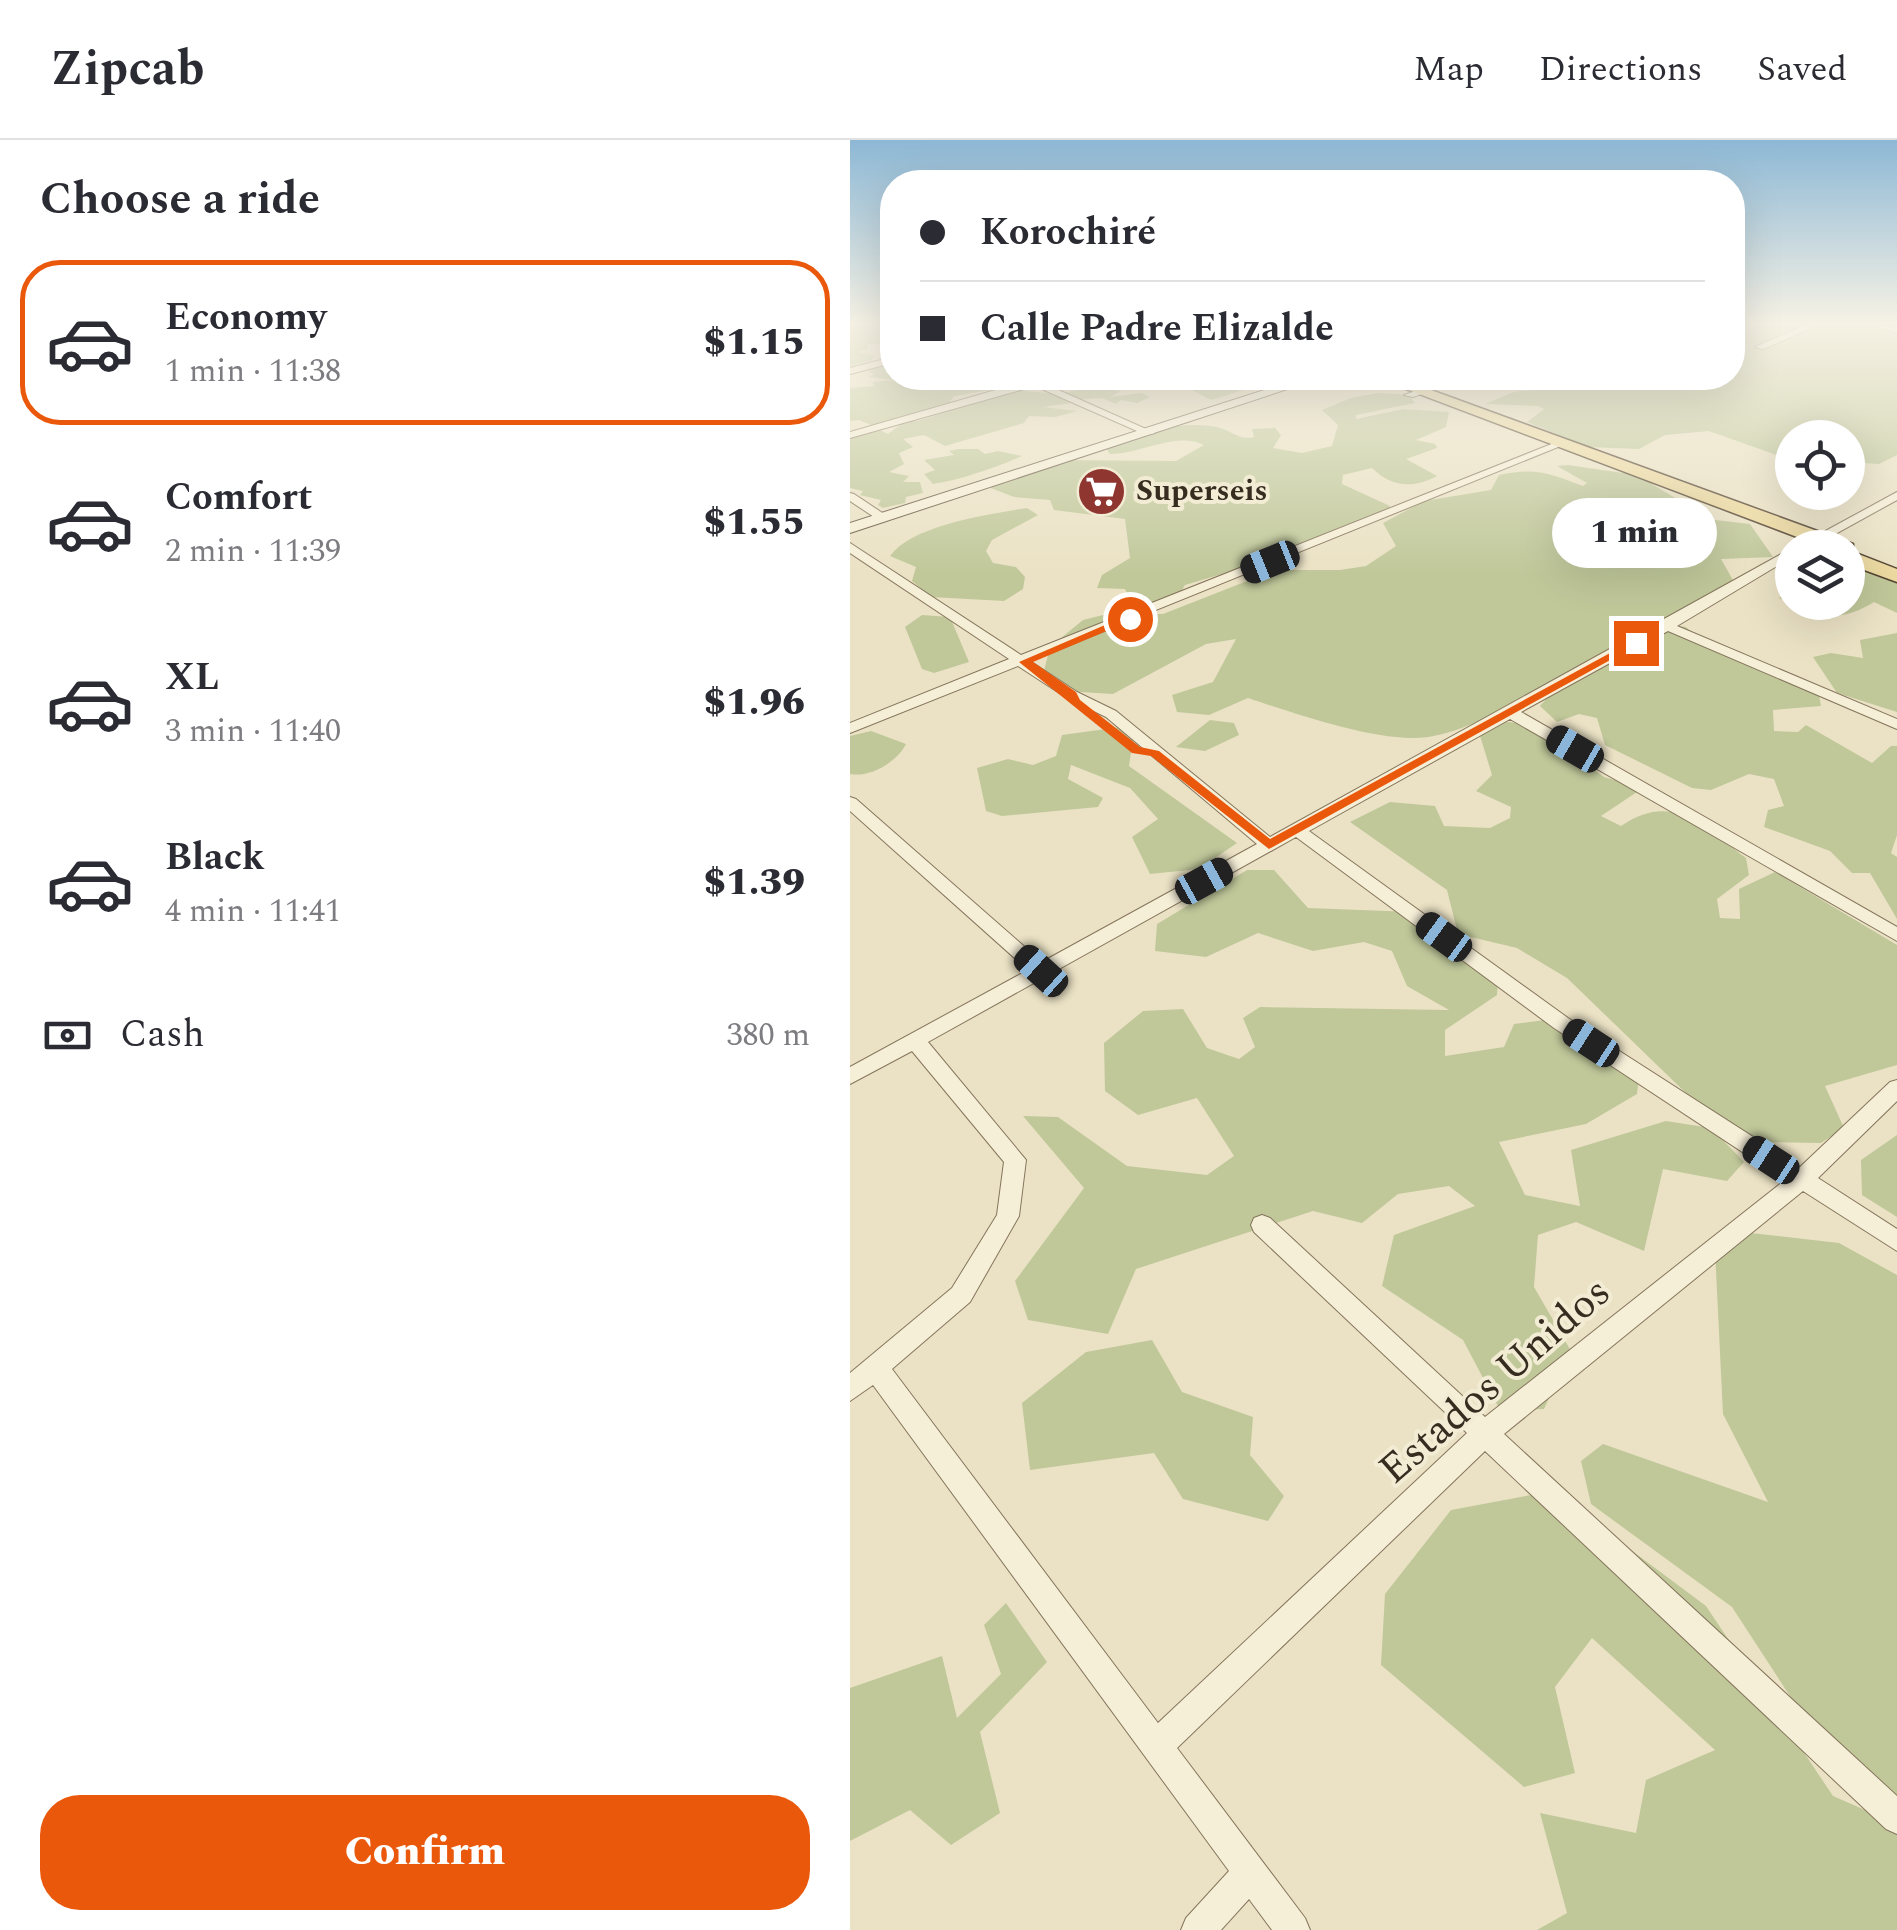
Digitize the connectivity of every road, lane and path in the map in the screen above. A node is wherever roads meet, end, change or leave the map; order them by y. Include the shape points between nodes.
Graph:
1 (948, 408) edge
2 (1091, 408) edge
3 (1210, 408) edge
4 (1219, 408) edge
5 (1454, 408) edge
6 (1144, 431) junction
7 (850, 435) edge
8 (1557, 446) junction
9 (1897, 495) edge
10 (850, 496) edge
11 (879, 515) junction
12 (850, 520) edge
13 (850, 528) edge
14 (1835, 530) edge
15 (1775, 532) edge
16 (850, 546) edge
17 (1865, 554) edge
18 (1775, 564) edge
19 (1865, 564) edge
20 (1897, 566) edge
21 (1897, 576) edge
22 (1667, 626) junction
23 (1025, 662) junction
24 (1510, 712) junction
25 (1897, 724) edge
26 (850, 728) edge
27 (850, 802) edge
28 (1296, 830) junction
29 (1269, 845) junction
30 (1897, 935) edge
31 (1041, 971) junction
32 (914, 1040) junction
33 (850, 1076) edge
34 (1897, 1088) edge
35 (1801, 1180) junction
36 (1262, 1225) dead end
37 (1897, 1241) edge
38 (876, 1370) junction
39 (850, 1388) edge
40 (1485, 1433) junction
41 (1156, 1747) junction
42 (1897, 1818) edge
43 (1250, 1873) junction
44 (1198, 1930) edge
45 (1293, 1930) edge

1 - 7 street
2 - 6 street
3 - 6 main road
4 - 6 main road
5 - 8 main road
6 - 11 main road
8 - 15 main road
8 - 23 street
9 - 14 street
10 - 11 street
11 - 12 main road
11 - 13 main road
16 - 23 street
17 - 20 main road
18 - 22 street
19 - 21 main road
22 - 24 street
22 - 25 street
23 - 26 street
23 - 29 street via 1136,750 1155,753
24 - 28 street
24 - 30 street
27 - 31 street
28 - 29 street
28 - 35 street via 1561,1023
29 - 31 street
31 - 32 street
32 - 33 street
32 - 38 street via 1015,1160 1008,1216 961,1295
34 - 35 street, Estados Unidos
35 - 37 street
35 - 40 street, Estados Unidos
36 - 40 street
38 - 39 street
38 - 41 street
40 - 41 street, Estados Unidos
40 - 42 street
41 - 43 street
43 - 44 street
43 - 45 street

